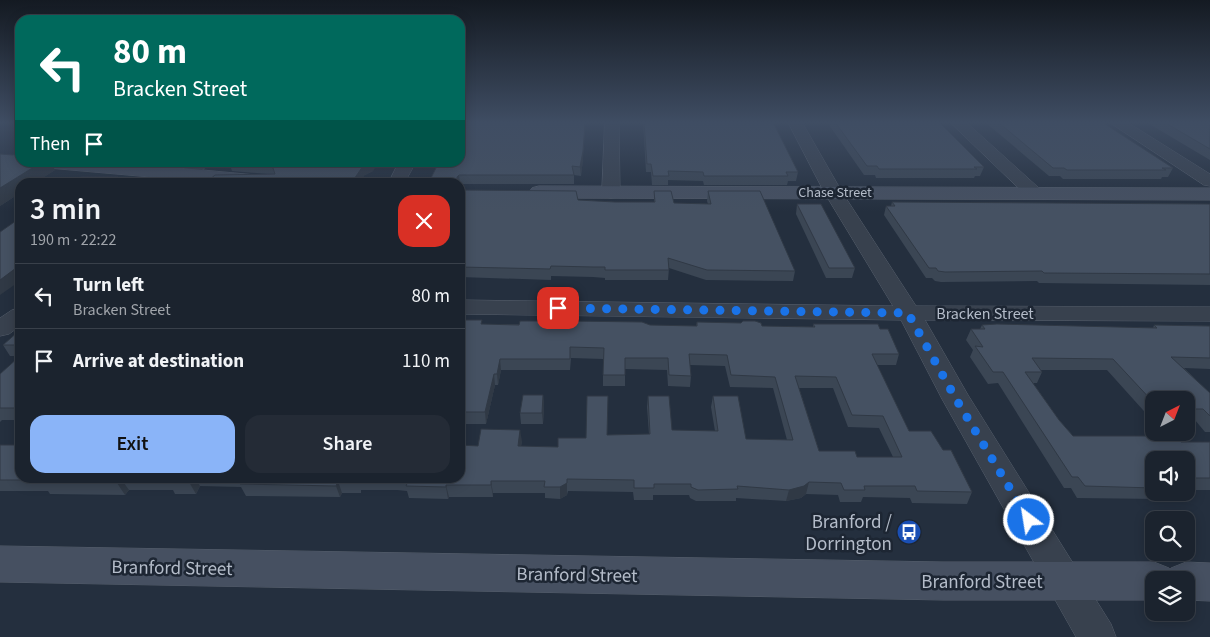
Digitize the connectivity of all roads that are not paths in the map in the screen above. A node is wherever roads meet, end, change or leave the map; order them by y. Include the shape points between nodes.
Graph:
1 (612, 152) edge
2 (811, 152) edge
3 (989, 152) edge
4 (1163, 152) edge
5 (88, 167) edge
6 (197, 167) edge
7 (405, 167) edge
8 (175, 178) edge
9 (184, 178) edge
10 (399, 178) edge
11 (1210, 181) edge
12 (517, 192) edge
13 (833, 192) junction
14 (611, 193) junction
15 (1034, 193) junction
16 (1210, 194) edge
17 (465, 307) edge
18 (908, 313) junction
19 (1210, 314) edge
20 (15, 318) edge
21 (0, 329) edge
22 (0, 564) edge
23 (1065, 581) junction
24 (1145, 581) edge
25 (1195, 581) edge
26 (1210, 582) edge
27 (1097, 637) edge

1 - 14 street
2 - 13 street
3 - 15 street
4 - 11 street
5 - 8 street
6 - 9 street
7 - 10 street
12 - 14 street, Chase Street
13 - 14 street, Chase Street
13 - 15 street, Chase Street
13 - 18 street
15 - 16 street, Chase Street
17 - 18 street, Bracken Street
18 - 19 street, Bracken Street
18 - 23 street
20 - 21 street
22 - 23 street, Branford Street
23 - 24 street, Branford Street
23 - 27 street
25 - 26 street

